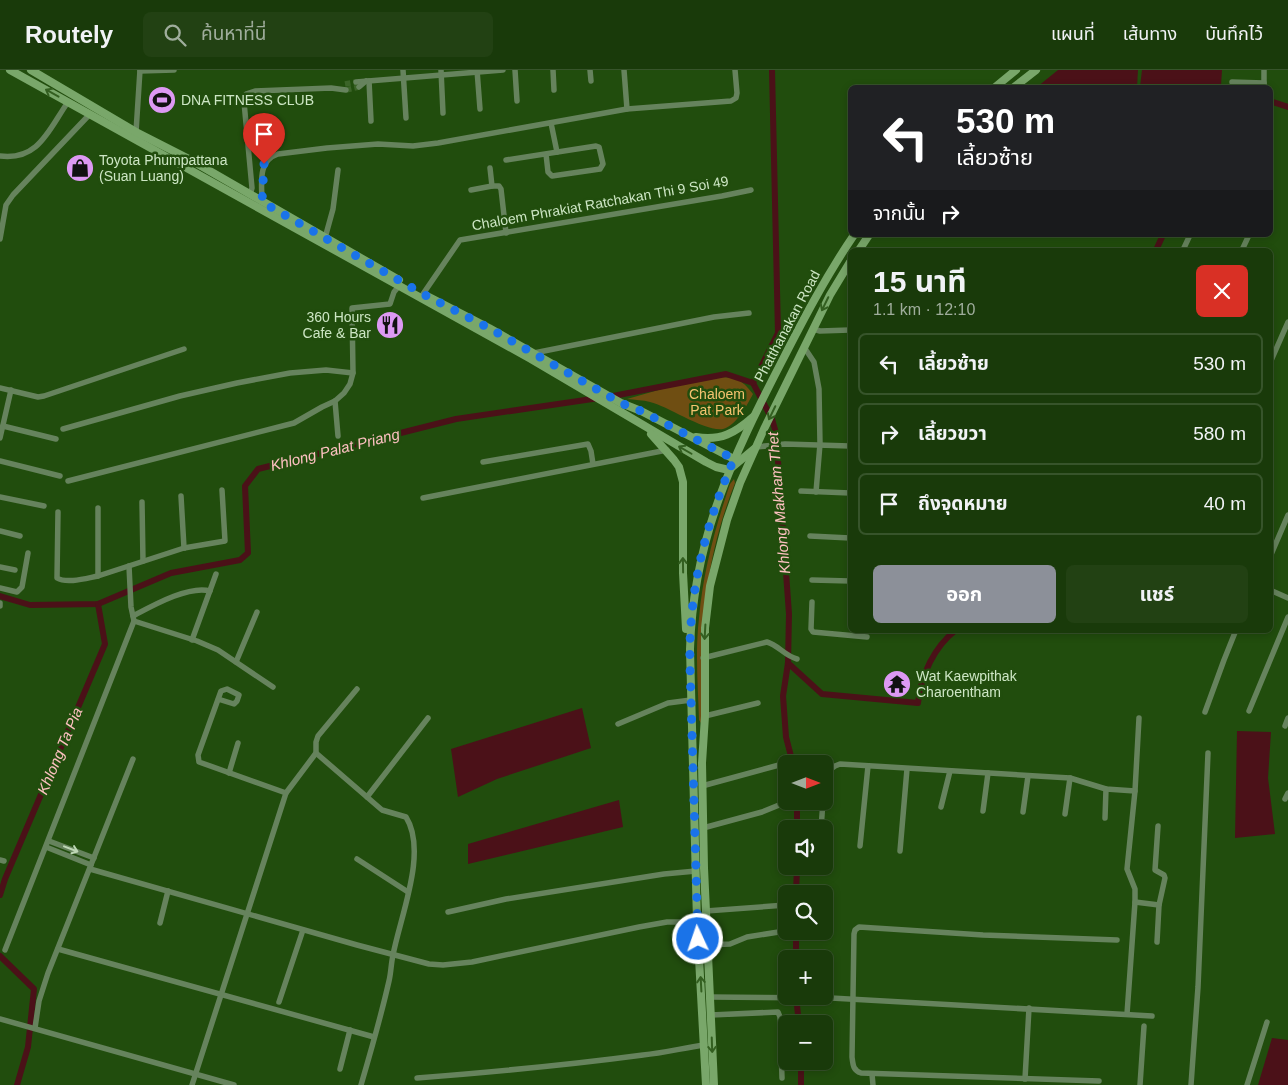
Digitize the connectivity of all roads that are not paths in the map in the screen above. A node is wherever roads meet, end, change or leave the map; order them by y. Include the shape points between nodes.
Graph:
1 (10, 70) edge
2 (31, 70) edge
3 (140, 70) edge
4 (174, 70) edge
5 (403, 70) edge
6 (503, 70) edge
7 (515, 70) edge
8 (553, 70) edge
9 (590, 70) edge
10 (624, 70) edge
11 (735, 70) edge
12 (1016, 70) edge
13 (1036, 70) edge
14 (1264, 70) edge
15 (477, 71) edge
16 (441, 72) edge
17 (403, 78) junction
18 (591, 80) dead end
19 (367, 81) junction
20 (1232, 82) dead end
21 (358, 85) tunnel mouth
22 (998, 85) edge
23 (1017, 85) edge
24 (1264, 85) edge
25 (346, 87) tunnel mouth
26 (554, 90) dead end
27 (517, 101) dead end
28 (68, 102) junction
29 (480, 109) dead end
30 (627, 109) junction
31 (443, 112) dead end
32 (90, 114) junction
33 (406, 118) dead end
34 (370, 121) dead end
35 (551, 123) junction
36 (136, 132) junction
37 (557, 152) junction
38 (546, 154) junction
39 (0, 156) edge
40 (506, 160) dead end
41 (490, 168) dead end
42 (338, 170) dead end
43 (492, 186) junction
44 (472, 190) dead end
45 (751, 190) dead end
46 (250, 195) junction
47 (262, 202) junction
48 (506, 233) junction
49 (853, 237) edge
50 (868, 237) edge
51 (326, 238) junction
52 (0, 239) edge
53 (860, 248) edge
54 (848, 265) edge
55 (399, 286) junction
56 (423, 294) junction
57 (749, 313) dead end
58 (1288, 322) edge
59 (813, 328) junction
60 (848, 330) edge
61 (804, 348) junction
62 (184, 349) dead end
63 (534, 353) junction
64 (1273, 356) edge
65 (353, 373) junction
66 (585, 387) junction
67 (0, 388) edge
68 (11, 390) junction
69 (335, 401) junction
70 (757, 410) junction
71 (3, 426) junction
72 (642, 426) junction
73 (63, 429) dead end
74 (338, 436) dead end
75 (692, 437) junction
76 (0, 438) edge
77 (56, 440) dead end
78 (820, 444) junction
79 (848, 446) edge
80 (756, 447) junction
81 (667, 450) junction
82 (0, 462) edge
83 (483, 462) dead end
84 (735, 462) junction
85 (592, 464) junction
86 (729, 470) junction
87 (60, 476) dead end
88 (68, 481) dead end
89 (740, 483) junction
90 (222, 490) dead end
91 (801, 491) dead end
92 (816, 492) junction
93 (848, 493) edge
94 (181, 496) dead end
95 (0, 497) edge
96 (423, 498) dead end
97 (142, 502) dead end
98 (44, 506) dead end
99 (98, 508) dead end
100 (58, 512) dead end
101 (1288, 515) edge
102 (0, 531) edge
103 (20, 536) dead end
104 (810, 536) dead end
105 (848, 538) edge
106 (184, 548) junction
107 (1273, 550) edge
108 (28, 553) dead end
109 (143, 561) junction
110 (129, 566) junction
111 (0, 567) edge
112 (15, 570) dead end
113 (216, 574) dead end
114 (98, 576) junction
115 (812, 580) dead end
116 (848, 581) edge
117 (0, 588) edge
118 (210, 591) junction
119 (1273, 591) edge
120 (1288, 598) edge
121 (812, 602) dead end
122 (256, 612) dead end
123 (1288, 618) edge
124 (133, 619) junction
125 (848, 633) edge
126 (854, 633) edge
127 (1235, 633) edge
128 (867, 637) dead end
129 (194, 641) junction
130 (690, 649) junction
131 (704, 658) junction
132 (797, 658) dead end
133 (236, 662) junction
134 (273, 687) dead end
135 (357, 689) dead end
136 (218, 699) dead end
137 (691, 700) junction
138 (758, 703) dead end
139 (1249, 711) dead end
140 (1206, 712) dead end
141 (705, 716) junction
142 (428, 718) dead end
143 (1139, 718) dead end
144 (1288, 718) edge
145 (618, 724) dead end
146 (1285, 726) dead end
147 (238, 743) dead end
148 (1208, 752) dead end
149 (316, 753) junction
150 (133, 759) dead end
151 (778, 765) edge
152 (868, 766) junction
153 (833, 768) edge
154 (907, 769) junction
155 (950, 771) junction
156 (988, 773) junction
157 (229, 774) junction
158 (1028, 776) junction
159 (1070, 778) junction
160 (702, 786) junction
161 (1106, 788) junction
162 (1135, 791) junction
163 (286, 793) junction
164 (367, 797) junction
165 (778, 805) edge
166 (941, 807) dead end
167 (983, 811) dead end
168 (1023, 812) dead end
169 (1064, 814) dead end
170 (1105, 818) dead end
171 (1158, 826) dead end
172 (702, 828) junction
173 (47, 844) junction
174 (860, 846) dead end
175 (900, 851) dead end
176 (94, 858) junction
177 (357, 859) dead end
178 (91, 867) junction
179 (696, 871) junction
180 (168, 891) junction
181 (408, 892) junction
182 (1135, 902) junction
183 (1159, 905) junction
184 (778, 906) edge
185 (706, 911) junction
186 (448, 912) dead end
187 (247, 913) junction
188 (706, 921) junction
189 (697, 922) junction
190 (160, 923) dead end
191 (303, 930) junction
192 (778, 932) edge
193 (1117, 940) dead end
194 (1157, 942) dead end
195 (707, 946) junction
196 (58, 949) junction
197 (5, 950) dead end
198 (393, 954) junction
199 (221, 993) junction
200 (778, 996) edge
201 (710, 997) junction
202 (833, 998) edge
203 (854, 999) junction
204 (279, 1002) dead end
205 (1029, 1008) junction
206 (1127, 1014) junction
207 (711, 1016) junction
208 (1152, 1016) dead end
209 (0, 1019) edge
210 (1267, 1022) dead end
211 (1144, 1026) dead end
212 (34, 1027) junction
213 (350, 1030) junction
214 (374, 1037) junction
215 (704, 1045) junction
216 (340, 1069) dead end
217 (196, 1073) junction
218 (872, 1074) junction
219 (417, 1078) dead end
220 (782, 1078) dead end
221 (1025, 1079) junction
222 (1099, 1081) dead end
223 (192, 1085) edge
224 (234, 1085) edge
225 (362, 1085) edge
226 (706, 1085) edge
227 (714, 1085) edge
228 (873, 1085) edge
229 (1140, 1085) edge
230 (1191, 1085) edge
231 (1247, 1085) edge

28 -> 1 main road
2 - 36 main road
3 - 4 street
3 - 36 street
5 - 17 street
6 - 15 street
7 - 27 street
8 - 26 street
9 - 18 street
10 - 30 street
11 - 30 street via 737,93 731,100
12 - 22 main road
13 - 23 main road
14 - 24 street
15 - 16 street
15 - 29 street
16 - 17 street
16 - 31 street
17 - 19 street
17 - 33 street
19 - 21 street
19 - 34 street
20 - 24 street
25 - 46 street via 246,94
28 - 32 main road
28 - 39 street via 35,147 19,157
30 - 35 street
32 - 52 street via 6,205
32 - 55 main road
35 - 37 street
35 - 47 street via 413,146 369,145 278,154 264,164
36 - 46 main road
37 - 38 street
37 - 38 street via 599,147 603,164 600,169 552,176 548,172
38 - 40 street
41 - 43 street
42 - 51 street
43 - 44 street
43 - 48 street via 501,189
45 - 48 street, Chaloem Phrakiat Ratchakan Thi 9 Soi 49
46 - 47 main road
47 - 51 main road
48 - 56 street, Chaloem Phrakiat Ratchakan Thi 9 Soi 49 via 460,240
49 - 70 main road, Phatthanakan Road via 836,260
50 - 53 main road
51 - 56 main road
54 -> 59 main road, Phatthanakan Road
55 - 65 street via 390,304 352,308
55 - 66 main road
56 - 63 main road
57 - 63 street
58 - 64 street
59 - 60 street via 820,331
59 - 61 main road, Phatthanakan Road
61 - 78 street via 814,362 817,374
61 -> 80 main road, Phatthanakan Road
62 - 68 street via 44,396
63 - 66 main road
65 - 69 street via 347,389
65 - 73 street via 326,370 297,372 237,383
66 - 72 main road
66 - 75 main road
67 - 68 street
68 - 71 street
69 - 74 street
69 - 88 street via 286,426
70 - 75 main road via 731,433 709,439
70 - 84 main road, Phatthanakan Road
71 - 76 street
71 - 77 street
72 - 81 main road
86 -> 72 main road via 716,467
75 - 84 main road
78 - 79 street
78 - 80 street
78 - 92 street
80 - 84 main road
80 - 89 main road, Phatthanakan Road
81 - 85 street
130 -> 81 main road via 683,573 683,482 679,467
82 - 87 street
83 - 85 street via 588,444
84 - 86 main road, Phatthanakan Road
84 - 89 main road
85 - 96 street
86 - 130 main road, Phatthanakan Road via 700,560 690,623
89 -> 131 main road, Phatthanakan Road via 710,586
90 - 106 street via 225,541
91 - 92 street
92 - 93 street
94 - 106 street
95 - 98 street
97 - 109 street
99 - 114 street
100 - 114 street via 57,578
101 - 107 street
102 - 103 street
104 - 105 street
106 - 109 street
108 - 117 street via 22,587 17,592
109 - 110 street
110 - 114 street
110 - 124 street
111 - 112 street
113 - 118 street
115 - 116 street
118 - 124 street via 194,590 160,603
118 - 129 street
119 - 120 street
121 - 125 street via 813,632
122 - 133 street
123 - 139 street
124 - 129 street
124 - 173 street
126 - 128 street
127 - 140 street
129 - 133 street via 218,650
130 - 137 main road
131 - 132 street via 767,642 789,657
131 - 141 main road, Phatthanakan Road
133 - 134 street
135 - 149 street via 318,736
136 - 157 street via 197,759 201,764
137 - 145 street via 668,703
137 - 179 main road
138 - 141 street
141 - 160 main road, Phatthanakan Road
142 - 164 street
143 - 162 street
144 - 146 street
147 - 157 street
148 - 230 street
149 - 163 street
149 - 164 street
150 - 176 street
151 - 160 street
152 - 153 street via 840,764
152 - 154 street
152 - 174 street
154 - 155 street
154 - 175 street
155 - 156 street
155 - 166 street
156 - 158 street
156 - 167 street
157 - 163 street
158 - 159 street
158 - 168 street
159 - 161 street
159 - 169 street
160 - 172 main road, Phatthanakan Road
161 - 162 street
161 - 170 street
162 - 182 street via 1127,869 1134,882
163 - 187 street
164 - 181 street via 382,810 406,817 410,823 414,845
165 - 172 street
171 - 183 street via 1155,868 1164,878
172 - 185 main road, Phatthanakan Road
173 -> 176 street
173 - 178 street
173 - 197 street
176 - 178 street
177 - 181 street
178 - 180 street
178 - 196 street
179 - 186 street via 506,899
179 - 189 main road
180 - 187 street
180 - 190 street
181 - 198 street
182 - 183 street
182 - 206 street
183 - 194 street
184 - 185 street
185 - 188 main road, Phatthanakan Road
187 - 191 street
187 - 199 street
188 - 189 main road
188 - 195 main road, Phatthanakan Road
189 - 198 street via 667,922 455,964 429,964
215 -> 189 main road
191 - 198 street
191 - 204 street
192 - 195 street
193 - 203 street via 859,927 854,934
195 - 201 main road, Phatthanakan Road
196 - 199 street
196 - 212 street via 41,995
198 - 214 street
199 - 213 street
199 - 217 street
200 - 201 street
201 - 207 main road, Phatthanakan Road
202 - 203 street
203 - 205 street
203 - 218 street via 853,1066 856,1071
205 - 206 street
205 - 221 street
206 - 208 street
207 - 220 street via 778,1012
207 -> 227 main road, Phatthanakan Road
209 - 212 street
210 - 231 street
211 - 229 street
212 - 217 street
213 - 214 street
213 - 216 street
214 - 225 street
215 - 219 street via 556,1066
215 - 226 main road
217 - 223 street
217 - 224 street
218 - 221 street
218 - 228 street
221 - 222 street

